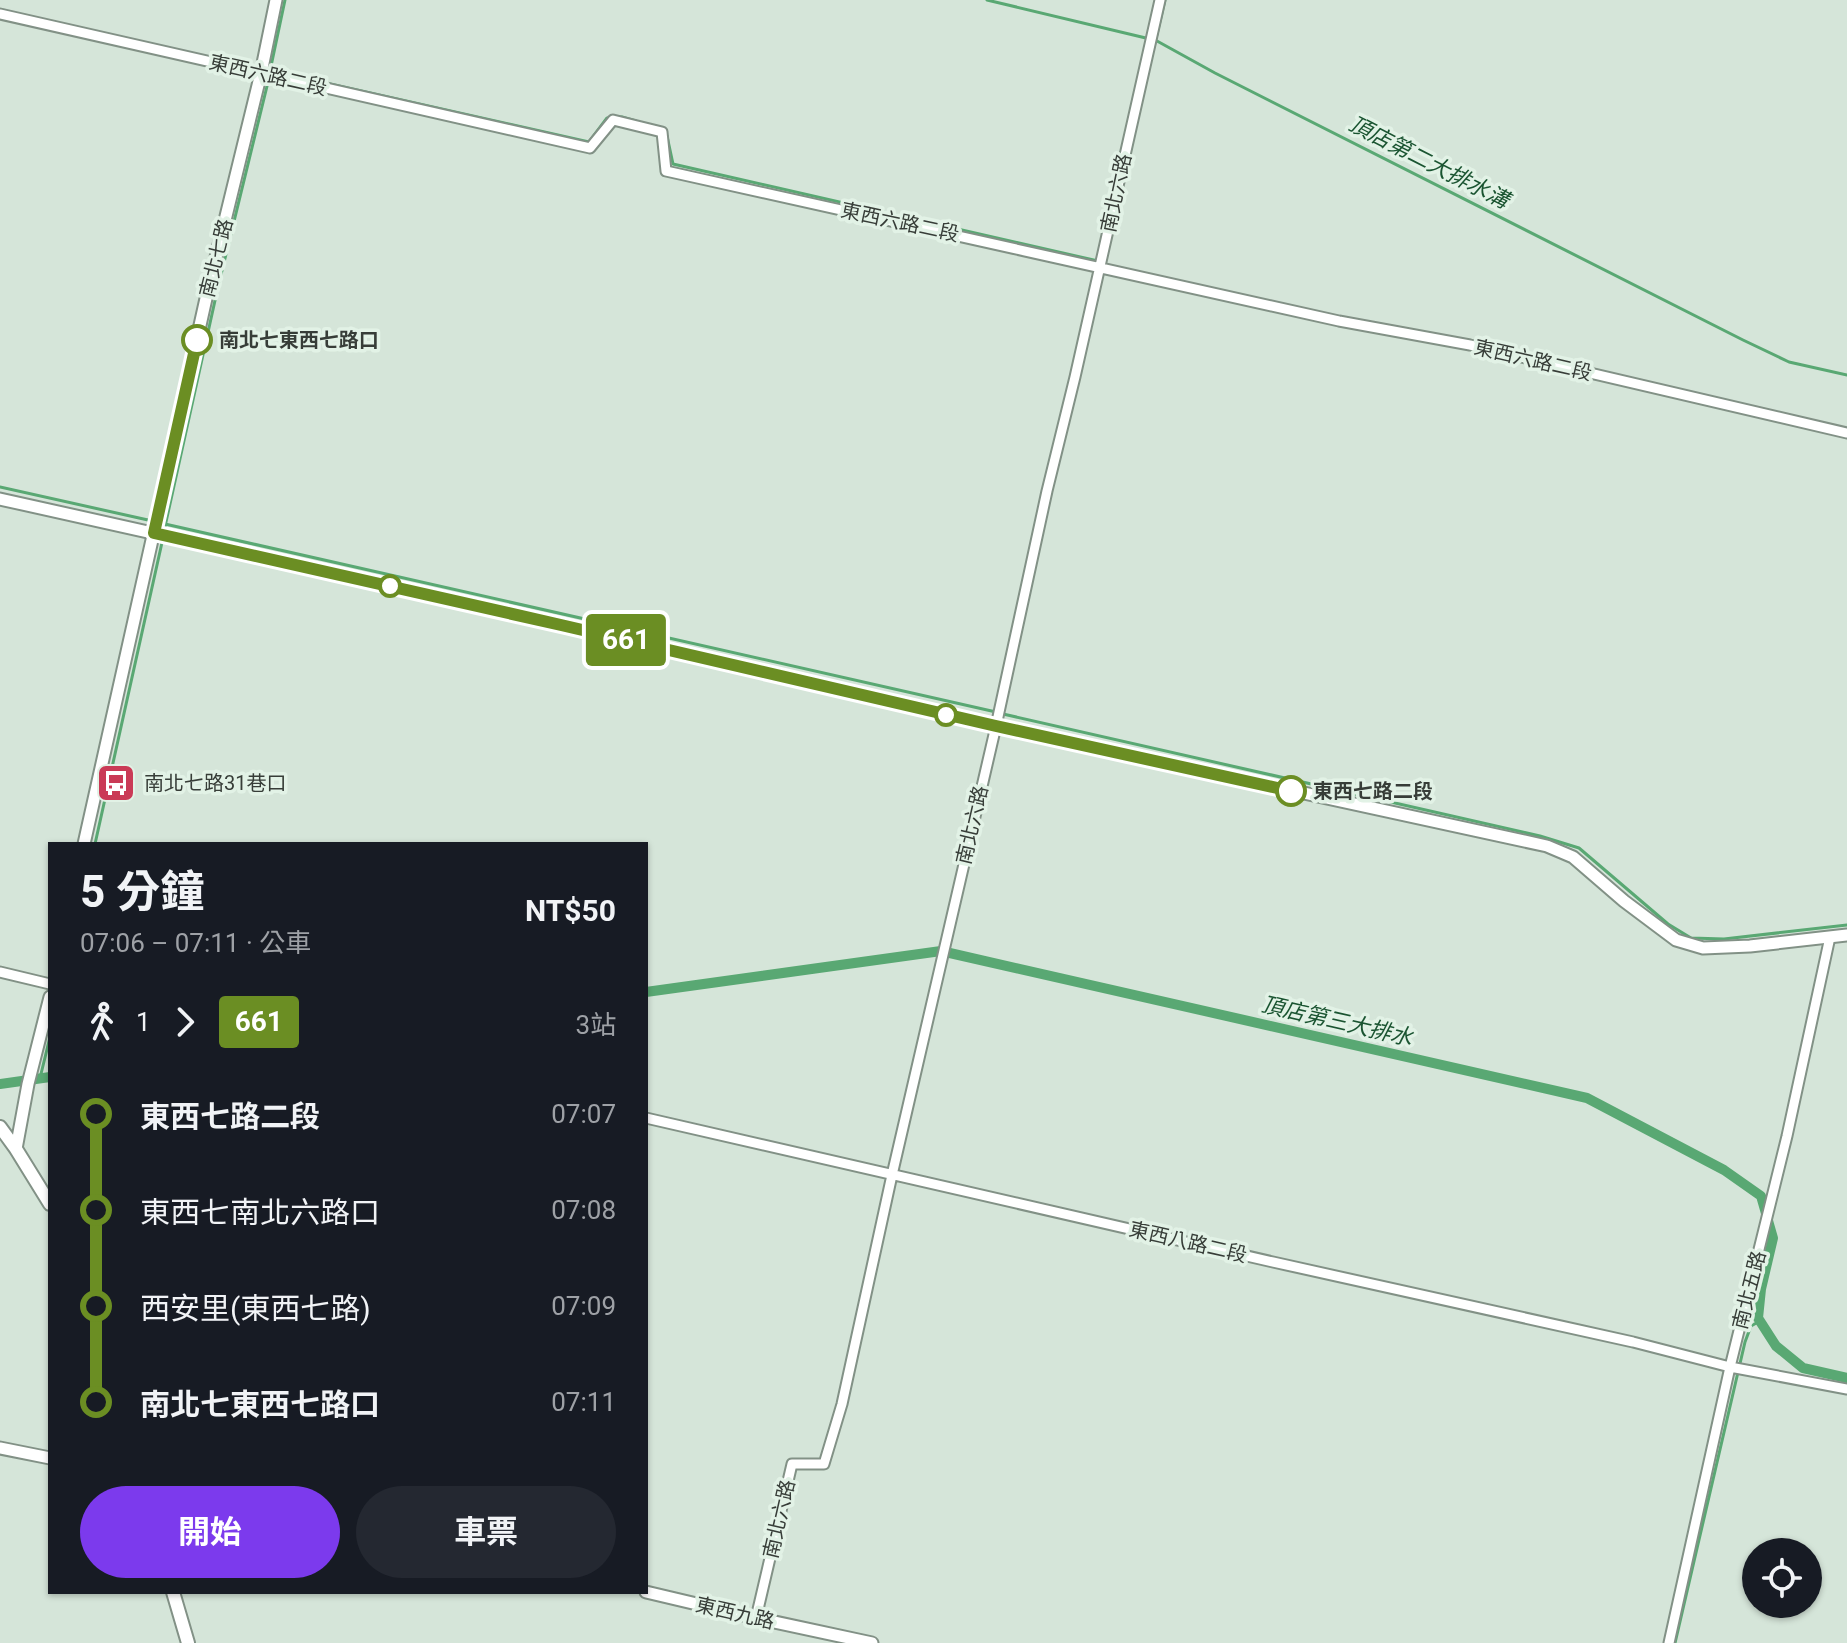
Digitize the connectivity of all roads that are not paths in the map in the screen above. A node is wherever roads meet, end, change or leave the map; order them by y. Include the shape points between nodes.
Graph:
1 (276, 0) edge
2 (1160, 0) edge
3 (0, 14) edge
4 (261, 73) junction
5 (1100, 267) junction
6 (1847, 433) edge
7 (0, 499) edge
8 (154, 533) junction
9 (996, 726) junction
10 (84, 842) edge
11 (1847, 935) edge
12 (1830, 937) junction
13 (0, 972) edge
14 (48, 984) edge
15 (48, 1005) edge
16 (648, 1118) edge
17 (0, 1127) edge
18 (16, 1149) junction
19 (892, 1175) junction
20 (48, 1201) edge
21 (1730, 1367) junction
22 (1847, 1389) edge
23 (0, 1448) edge
24 (48, 1458) edge
25 (648, 1592) edge
26 (174, 1594) edge
27 (756, 1618) junction
28 (188, 1643) edge
29 (872, 1643) edge
30 (1669, 1643) edge

1 - 4 street, 南北七路
2 - 5 street, 南北六路
3 - 4 street, 東西六路二段
4 - 5 street, 東西六路二段 via 590,148 613,120 662,132 666,171
4 - 8 street, 南北七路
5 - 6 street, 東西六路二段 via 1470,345
5 - 9 street, 南北六路
7 - 8 street
8 - 9 street
8 - 10 street, 南北七路
9 - 12 street via 1547,846 1573,857 1676,940 1703,948
9 - 19 street, 南北六路
11 - 12 street
12 - 21 street, 南北五路
13 - 14 street
15 - 18 street
16 - 19 street, 東西八路二段
17 - 18 main road
18 - 20 main road
19 - 21 street, 東西八路二段
19 - 27 street, 南北六路 via 829,1450 824,1464 792,1464
21 - 22 street, 東西八路二段
21 - 30 street, 南北五路
23 - 24 street
25 - 27 street, 東西九路
26 - 28 main road
27 - 29 street, 東西九路

